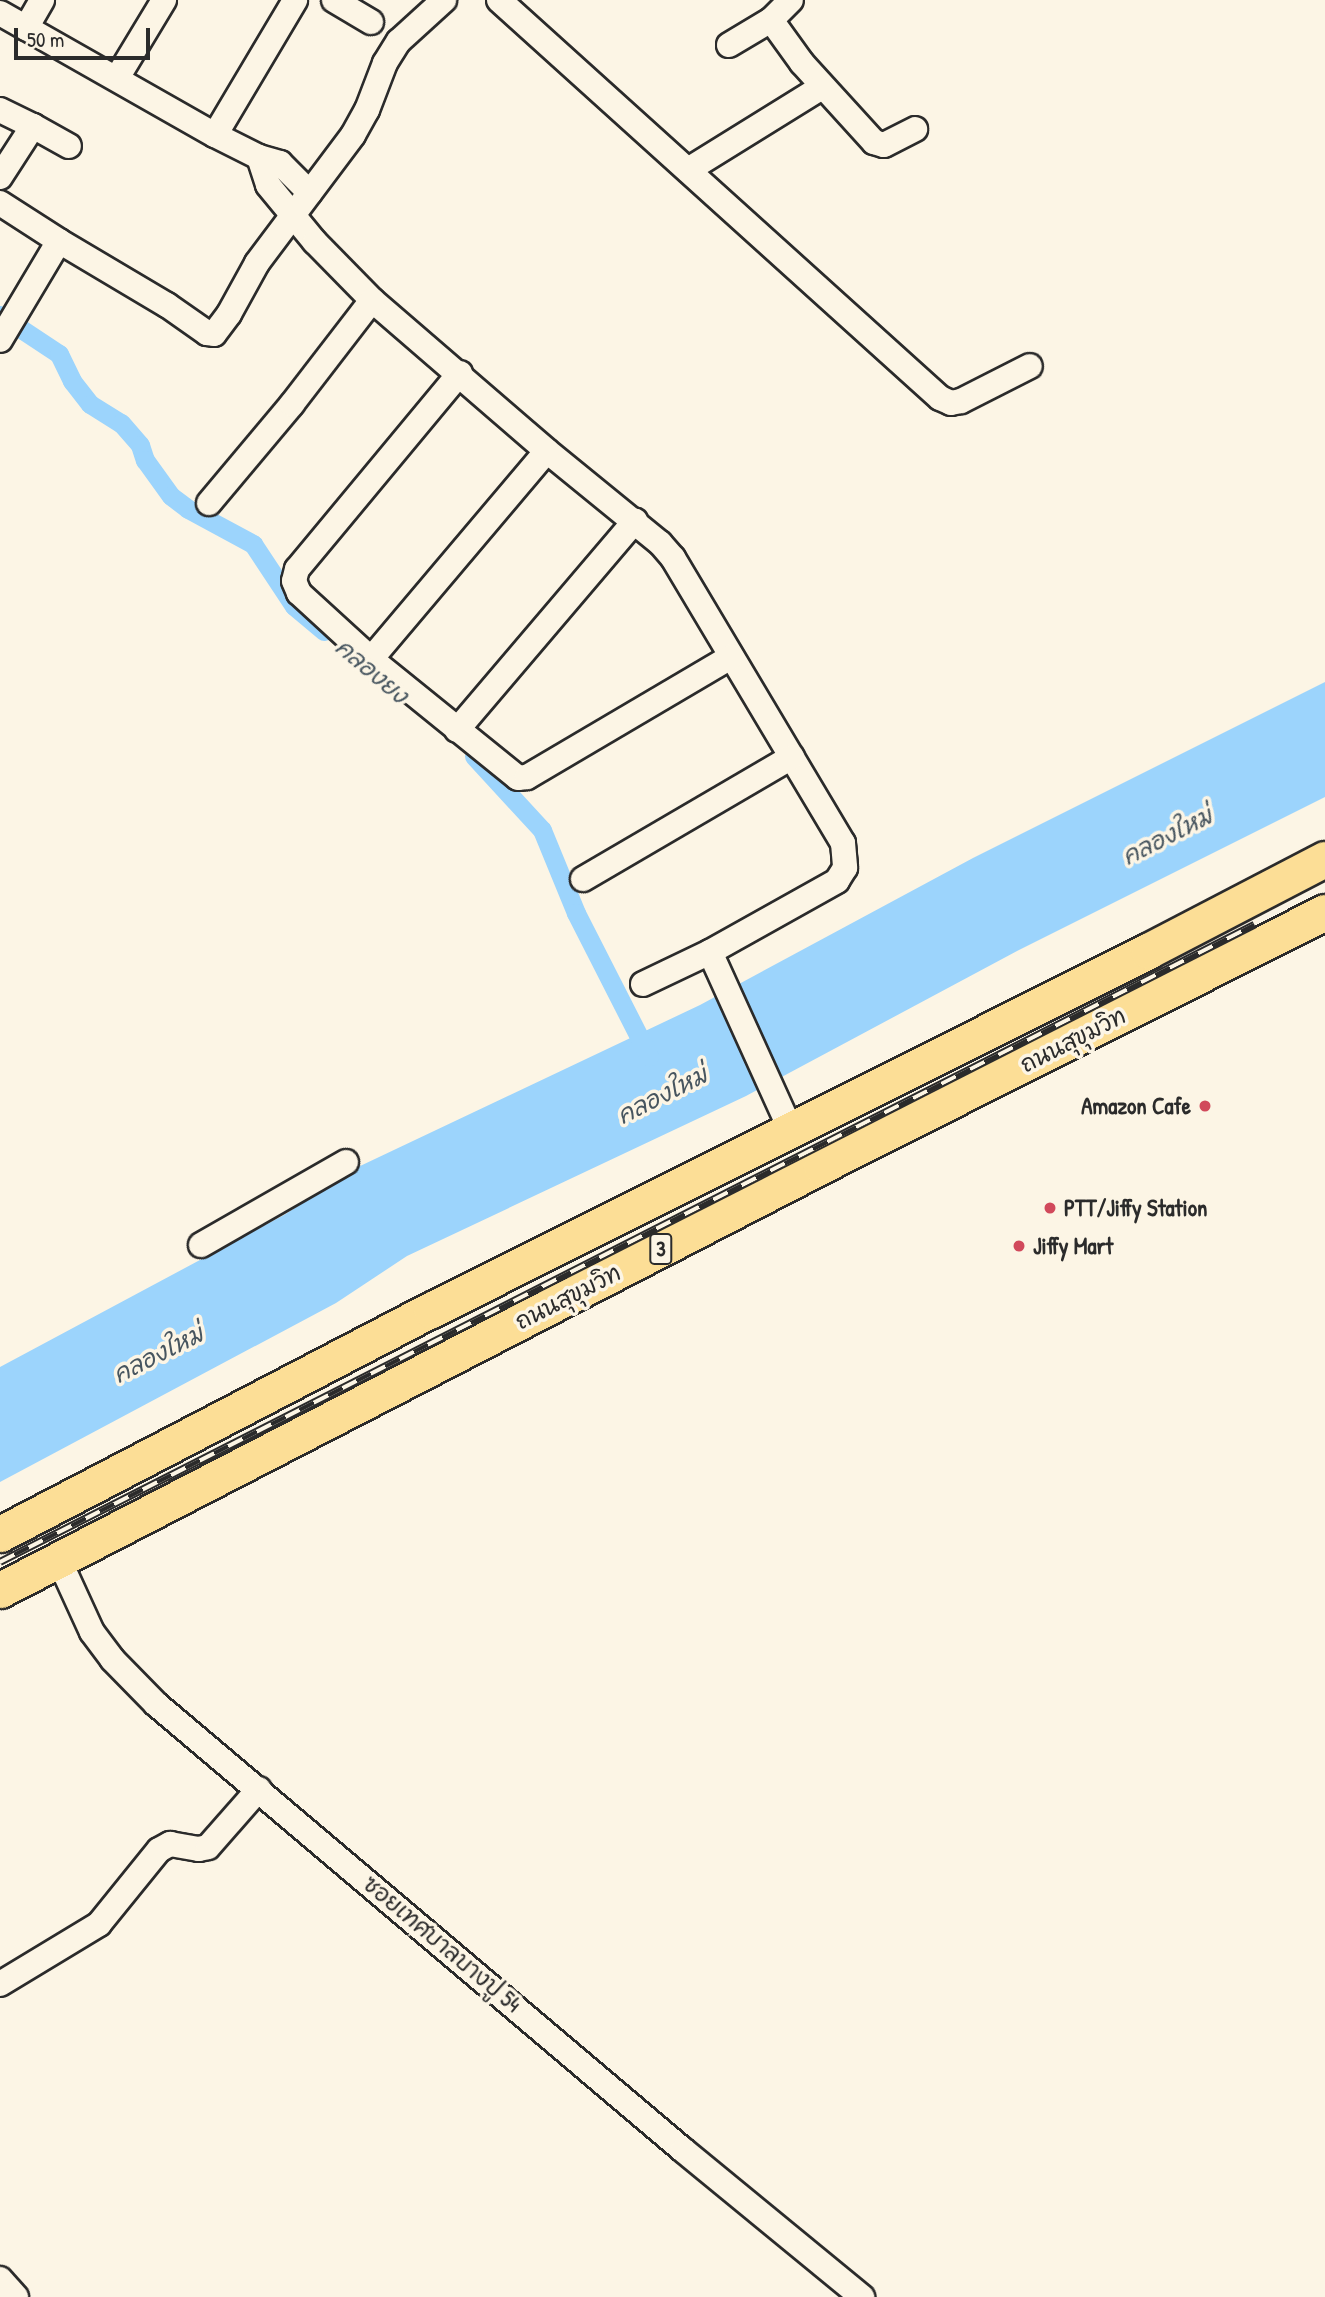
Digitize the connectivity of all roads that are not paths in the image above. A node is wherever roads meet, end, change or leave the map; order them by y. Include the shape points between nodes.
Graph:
1 (42, 0) edge
2 (164, 0) edge
3 (295, 0) edge
4 (334, 0) edge
5 (444, 0) edge
6 (499, 0) edge
7 (791, 0) edge
8 (0, 13) edge
9 (771, 20) junction
10 (371, 22) dead end
11 (26, 28) junction
12 (729, 45) dead end
13 (117, 78) junction
14 (822, 87) junction
15 (0, 110) edge
16 (33, 126) junction
17 (915, 129) dead end
18 (215, 135) junction
19 (69, 145) dead end
20 (259, 157) junction
21 (688, 170) junction
22 (0, 177) edge
23 (310, 193) junction
24 (0, 203) edge
25 (302, 226) junction
26 (59, 241) junction
27 (372, 300) junction
28 (6, 329) edge
29 (1030, 366) dead end
30 (460, 373) junction
31 (547, 451) junction
32 (209, 503) dead end
33 (635, 521) junction
34 (731, 657) junction
35 (371, 659) junction
36 (457, 730) junction
37 (792, 757) junction
38 (1325, 859) edge
39 (583, 878) dead end
40 (1325, 912) edge
41 (715, 962) junction
42 (643, 984) dead end
43 (783, 1115) junction
44 (346, 1162) dead end
45 (201, 1245) dead end
46 (0, 1534) edge
47 (59, 1560) junction
48 (0, 1590) edge
49 (259, 1789) junction
50 (0, 1984) edge
51 (0, 2279) edge
52 (16, 2297) edge
53 (862, 2297) edge

1 - 11 street
2 - 13 street
3 - 18 street
4 - 10 street
5 - 23 street via 399,41 353,135
6 - 21 street
7 - 9 street
8 - 11 street
9 - 12 street
9 - 14 street
11 - 13 street
13 - 18 street
14 - 17 street via 878,145 894,142
14 - 21 street
15 - 16 street
16 - 19 street
16 - 22 street
18 - 20 street
20 - 23 street via 280,163
20 - 25 street via 268,185
21 - 29 street via 940,398 961,401
23 - 25 street
24 - 26 street
25 - 26 street via 257,263 229,314 211,334
25 - 27 street
26 - 28 street
27 - 30 street
27 - 32 street
30 - 31 street
30 - 35 street via 297,569 294,582 299,593
31 - 33 street
31 - 35 street
33 - 34 street via 673,558
33 - 36 street
34 - 36 street via 527,777 510,774
34 - 37 street
35 - 36 street
37 - 39 street
37 - 41 street via 842,843 845,868 837,881
38 - 43 highway, ถนนสุขุมวิท / 3 via 1148,951
40 - 47 highway, ถนนสุขุมวิท / 3 via 808,1172
41 - 42 street
41 - 43 street
43 - 46 highway, ถนนสุขุมวิท / 3
44 - 45 street
47 - 48 highway, ถนนสุขุมวิท / 3
47 - 49 street, ซอยเทศบาลบางปู 54 via 92,1632 112,1659 156,1704
49 - 50 street via 208,1847 170,1844 159,1850 99,1924
49 - 53 street, ซอยเทศบาลบางปู 54
51 - 52 street

